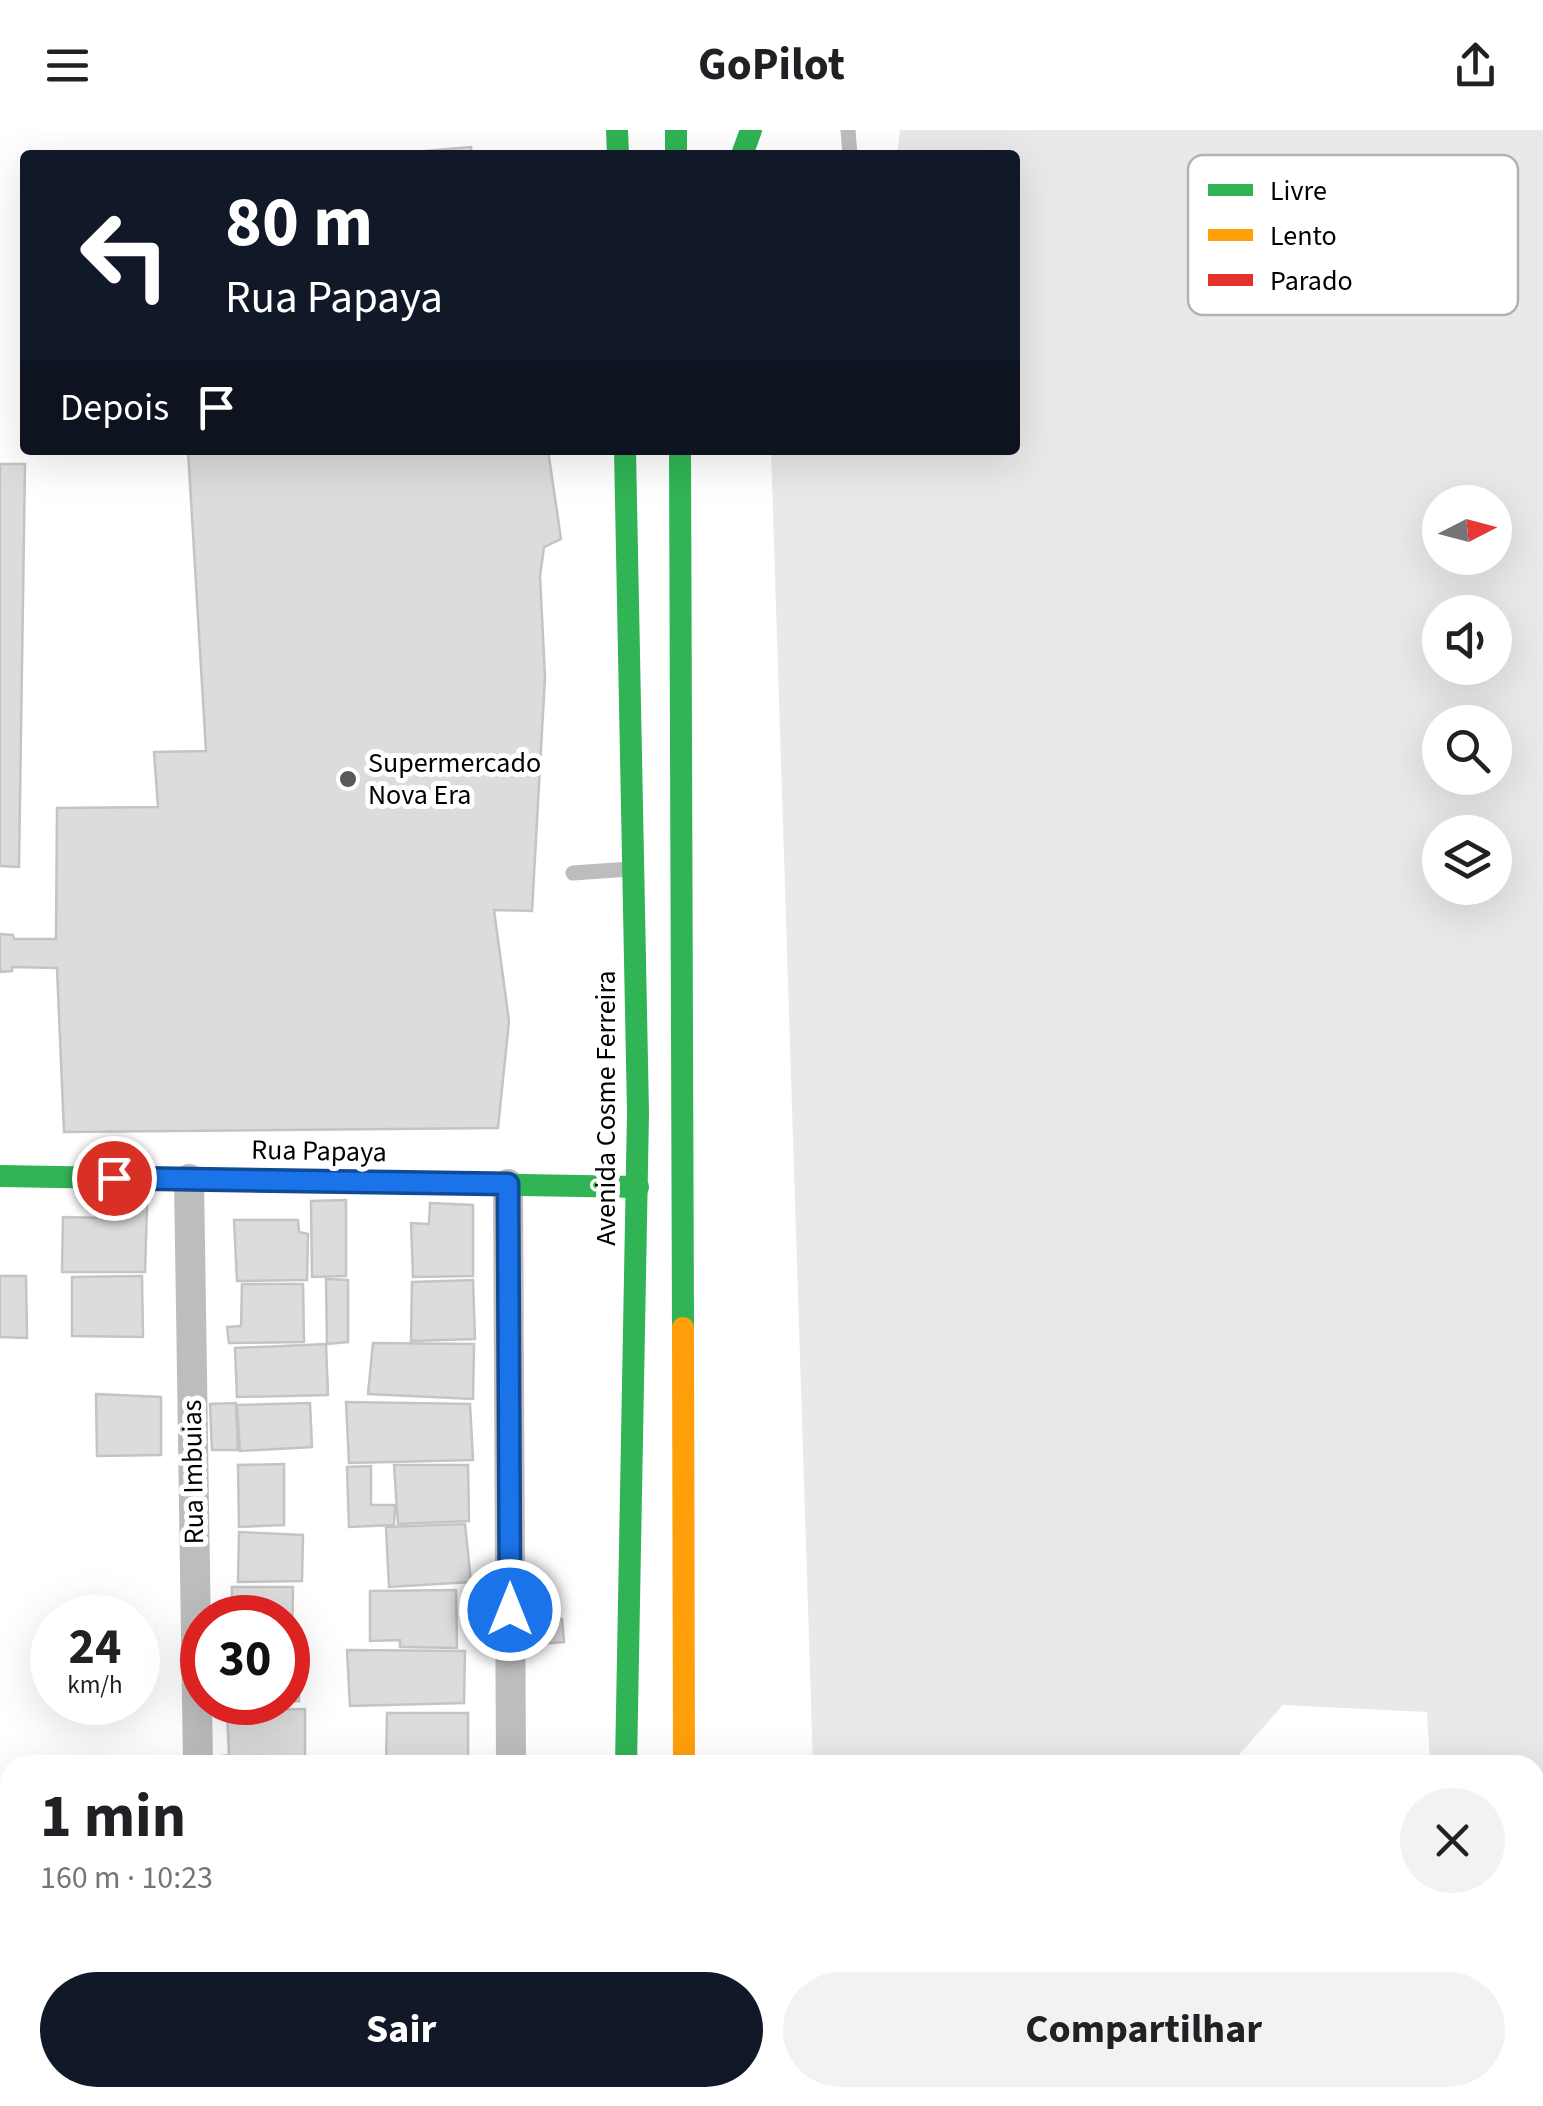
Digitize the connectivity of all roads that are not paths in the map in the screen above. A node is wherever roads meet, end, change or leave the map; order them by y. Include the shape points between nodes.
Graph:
1 (625, 455) edge
2 (680, 455) edge
3 (634, 868) junction
4 (573, 873) dead end
5 (0, 1176) edge
6 (189, 1179) junction
7 (508, 1184) junction
8 (638, 1187) junction
9 (198, 1755) edge
10 (511, 1755) edge
11 (626, 1755) edge
12 (684, 1755) edge

1 - 3 main road, Avenida Cosme Ferreira
2 - 12 main road
3 - 4 lane
3 - 8 main road, Avenida Cosme Ferreira
5 - 6 main road, Rua Papaya
6 - 7 main road, Rua Papaya
6 - 9 street, Rua Imbuias
7 - 8 main road, Rua Papaya
7 - 10 street
8 - 11 main road, Avenida Cosme Ferreira

